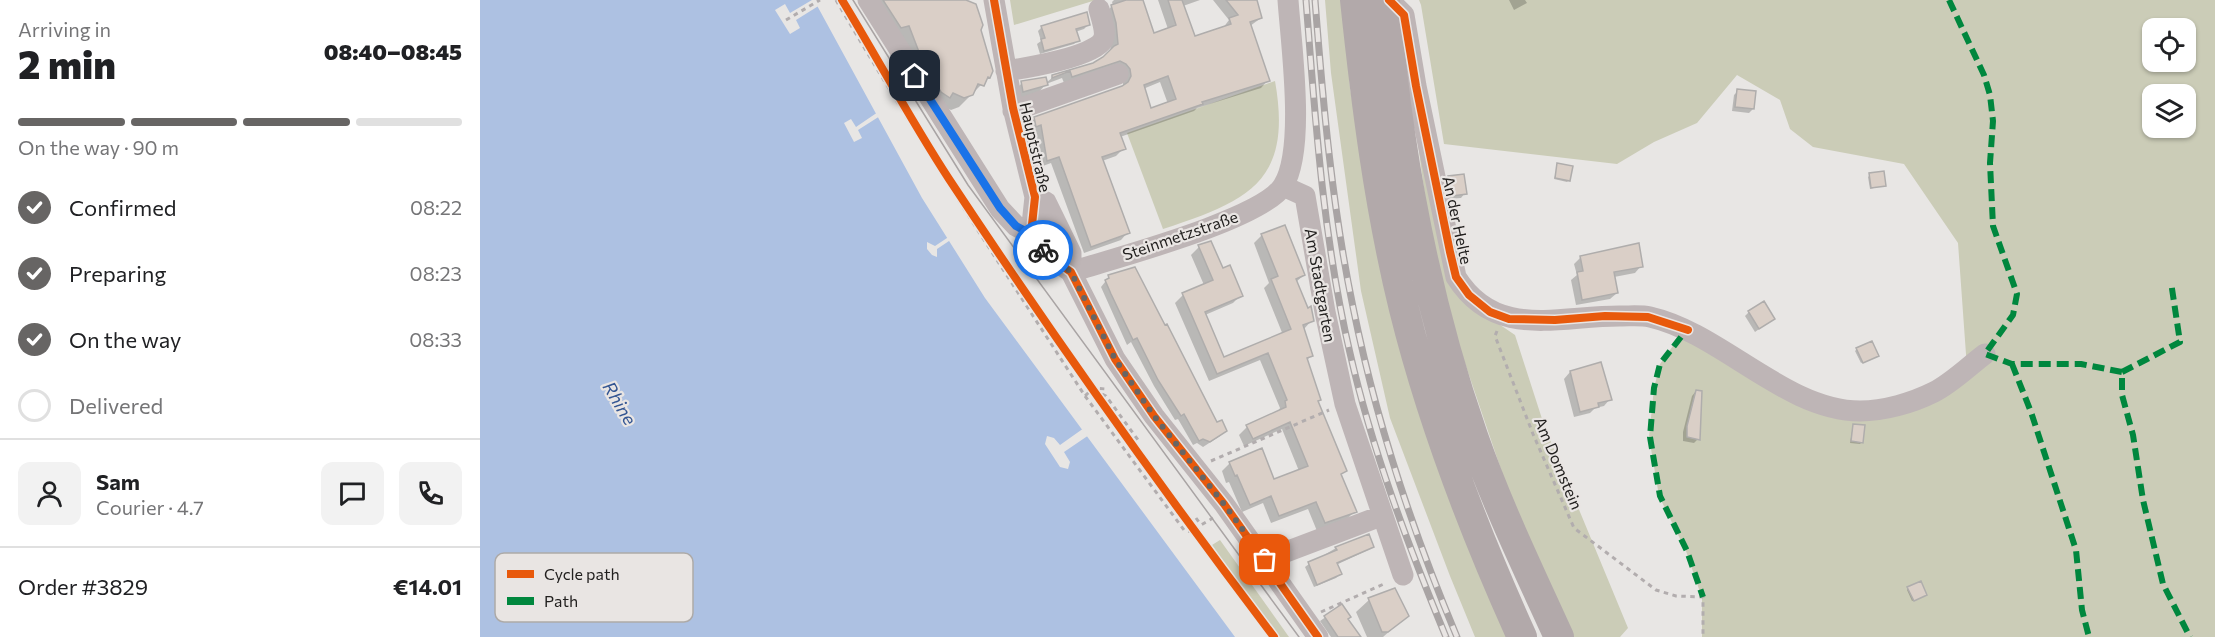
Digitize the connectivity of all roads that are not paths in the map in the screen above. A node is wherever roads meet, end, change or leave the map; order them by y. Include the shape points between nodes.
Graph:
1 (868, 0) edge
2 (994, 0) edge
3 (1288, 0) edge
4 (1355, 0) edge
5 (1387, 0) edge
6 (1099, 9) dead end
7 (1006, 72) junction
8 (1118, 74) dead end
9 (1013, 111) junction
10 (1283, 186) junction
11 (1035, 197) junction
12 (1031, 234) junction
13 (1071, 272) junction
14 (1985, 354) dead end
15 (1381, 516) junction
16 (1265, 560) junction
17 (1403, 576) road end
18 (1312, 628) edge
19 (1522, 637) edge
20 (1559, 637) edge

1 - 12 street via 1000,208 1016,226
2 - 7 street, Hauptstraße
3 - 10 street via 1296,109 1291,162
4 - 19 highway via 1378,186 1404,308 1474,525
5 - 14 street, An der Helte via 1404,15 1456,278 1490,312 1509,319 1531,320 1648,316 1688,330 1814,402 1857,411 1879,410 1935,392
5 - 20 highway via 1394,88 1409,182 1447,358 1503,513
6 - 7 street via 1104,37 1093,49
7 - 9 street, Hauptstraße
8 - 9 street
9 - 11 street, Hauptstraße
10 - 13 street, Steinmetzstraße via 1256,208 1206,229
10 - 15 street, Am Stadtgarten via 1305,196 1345,404
11 - 12 street, Hauptstraße
11 - 13 street via 1046,202 1071,253
12 - 13 street via 1047,255
13 - 16 street via 1115,359
15 - 16 street
15 - 17 street, Am Stadtgarten
16 - 18 street

